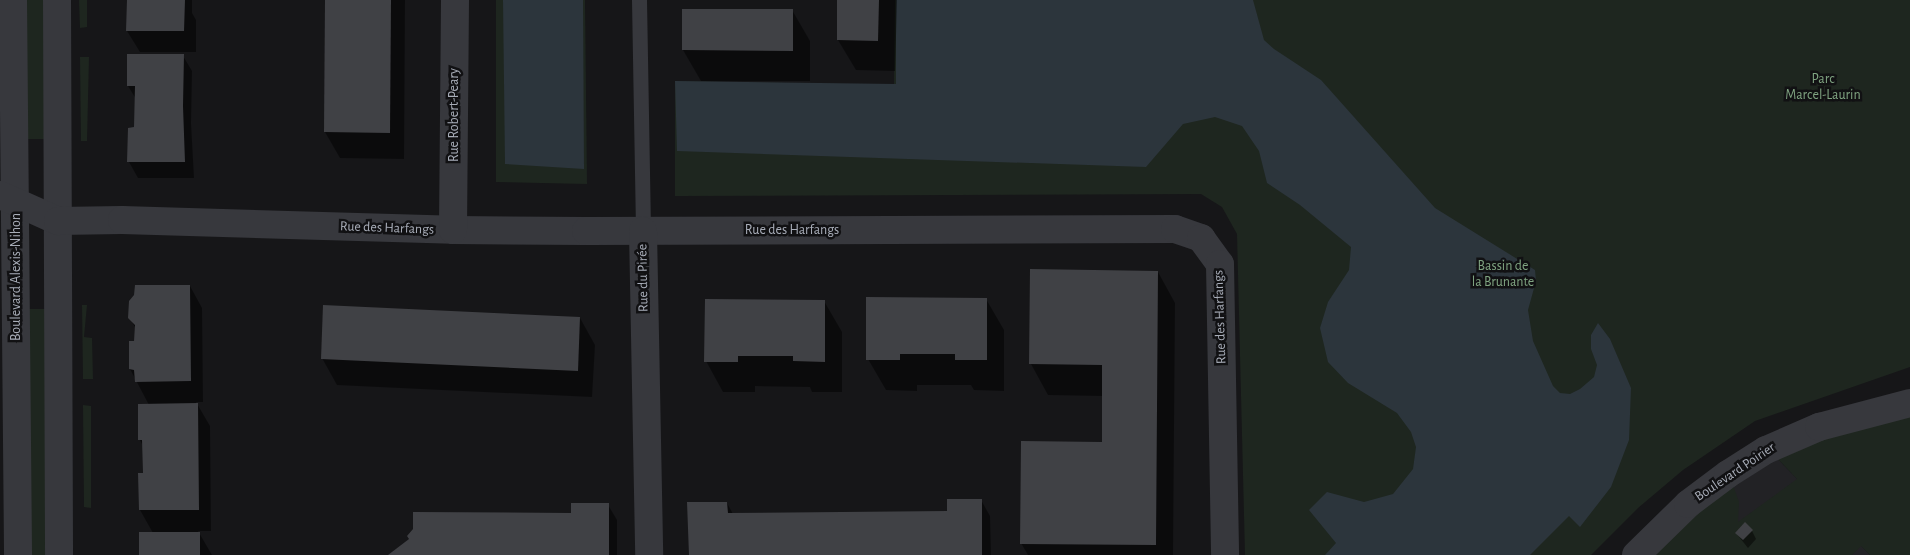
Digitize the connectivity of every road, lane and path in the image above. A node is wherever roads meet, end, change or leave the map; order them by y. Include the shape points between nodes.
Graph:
1 (13, 0) edge
2 (57, 0) edge
3 (455, 0) edge
4 (639, 0) edge
5 (8, 199) edge
6 (58, 221) junction
7 (453, 230) junction
8 (643, 231) junction
9 (8, 247) edge
10 (1910, 403) edge
11 (18, 555) edge
12 (59, 555) edge
13 (649, 555) edge
14 (1225, 555) edge
15 (1636, 555) edge

1 - 5 street, Boulevard Alexis-Nihon
2 - 6 street
3 - 7 street, Rue Robert-Peary
4 - 8 lane, Rue du Pirée
5 - 6 street, Rue des Harfangs
5 - 9 street, Boulevard Alexis-Nihon
6 - 7 street, Rue des Harfangs
6 - 9 street, Rue des Harfangs
6 - 12 street
7 - 8 street, Rue des Harfangs
8 - 13 street, Rue du Pirée
8 - 14 street, Rue des Harfangs via 1175,229 1201,238 1220,264
9 - 11 street, Boulevard Alexis-Nihon
10 - 15 street, Boulevard Poirier via 1818,427 1766,450 1688,504

